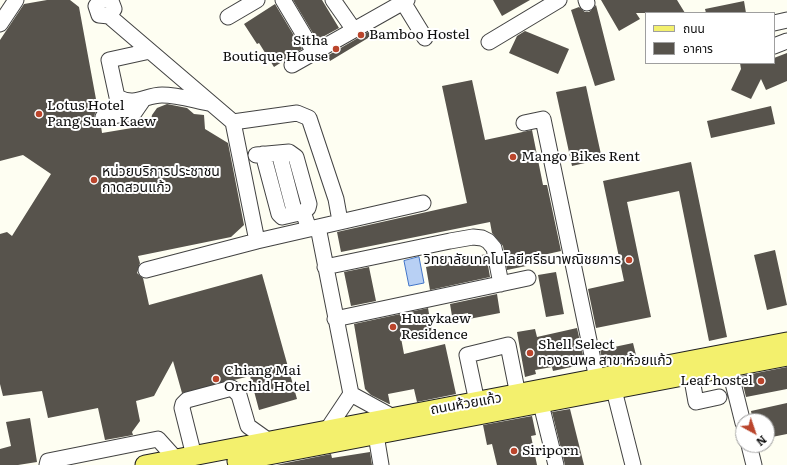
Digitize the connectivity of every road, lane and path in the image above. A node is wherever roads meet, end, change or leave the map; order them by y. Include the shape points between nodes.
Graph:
1 (16, 0) edge
2 (257, 0) edge
3 (283, 0) edge
4 (333, 0) edge
5 (559, 0) edge
6 (405, 1) edge
7 (103, 3) edge
8 (228, 16) dead end
9 (787, 20) edge
10 (775, 23) edge
11 (0, 24) edge
12 (354, 30) junction
13 (425, 38) dead end
14 (787, 41) edge
15 (489, 42) dead end
16 (775, 46) edge
17 (150, 52) junction
18 (314, 52) junction
19 (292, 65) dead end
20 (143, 100) junction
21 (209, 103) junction
22 (103, 118) dead end
23 (233, 122) junction
24 (524, 123) dead end
25 (422, 203) dead end
26 (299, 213) junction
27 (340, 221) junction
28 (313, 228) junction
29 (257, 241) junction
30 (325, 267) junction
31 (146, 270) dead end
32 (528, 278) dead end
33 (501, 284) junction
34 (335, 318) junction
35 (787, 342) edge
36 (787, 356) edge
37 (729, 367) junction
38 (691, 374) junction
39 (597, 379) junction
40 (614, 390) junction
41 (351, 394) junction
42 (518, 395) junction
43 (539, 397) junction
44 (719, 397) dead end
45 (477, 402) junction
46 (740, 413) edge
47 (393, 417) junction
48 (327, 430) junction
49 (376, 435) junction
50 (158, 439) junction
51 (275, 453) edge
52 (751, 453) edge
53 (185, 457) junction
54 (224, 464) edge
55 (47, 465) edge
56 (147, 465) edge
57 (381, 465) edge
58 (556, 465) edge
59 (634, 465) edge
60 (754, 465) edge

1 - 11 street
2 - 8 street
3 - 18 street
4 - 12 street
5 - 15 street
6 - 12 street
6 - 13 street
7 - 17 street
9 - 10 street
12 - 18 street
14 - 16 street
17 - 20 street via 109,60 117,97 129,101
17 - 21 street
18 - 19 street
20 - 21 street via 160,95
20 - 22 street via 134,113
21 - 23 street
23 - 27 street via 297,113 309,118 336,198
23 - 29 street
24 - 39 street via 543,119
25 - 27 street
26 - 26 street via 279,153 260,154 279,214 282,216
26 - 28 street
27 - 28 street
28 - 29 street
28 - 30 street
29 - 31 street
30 - 33 street via 473,237 488,240 494,248
30 - 34 street
32 - 33 street
33 - 34 street
34 - 41 street
35 - 39 main road, ถนนห้วยแก้ว
36 - 37 main road, ถนนห้วยแก้ว
37 - 38 main road, ถนนห้วยแก้ว
37 - 46 street
38 - 40 main road, ถนนห้วยแก้ว
38 - 44 street via 696,402
39 - 43 main road, ถนนห้วยแก้ว
40 - 43 main road, ถนนห้วยแก้ว
40 - 59 street
41 - 47 street
41 - 48 street
42 - 43 main road, ถนนห้วยแก้ว
42 - 45 main road, ถนนห้วยแก้ว
42 - 45 street via 508,345 466,355
43 - 49 main road, ถนนห้วยแก้ว
43 - 58 street
45 - 47 main road, ถนนห้วยแก้ว
47 - 48 main road, ถนนห้วยแก้ว
48 - 51 main road, ถนนห้วยแก้ว
49 - 51 main road, ถนนห้วยแก้ว
49 - 57 street
50 - 53 street
50 - 55 street via 48,461
50 - 56 street
51 - 53 main road, ถนนห้วยแก้ว
51 - 53 street via 248,426 239,395 232,388 187,400 183,404
51 - 54 main road, ถนนห้วยแก้ว
52 - 60 street
53 - 56 main road, ถนนห้วยแก้ว

